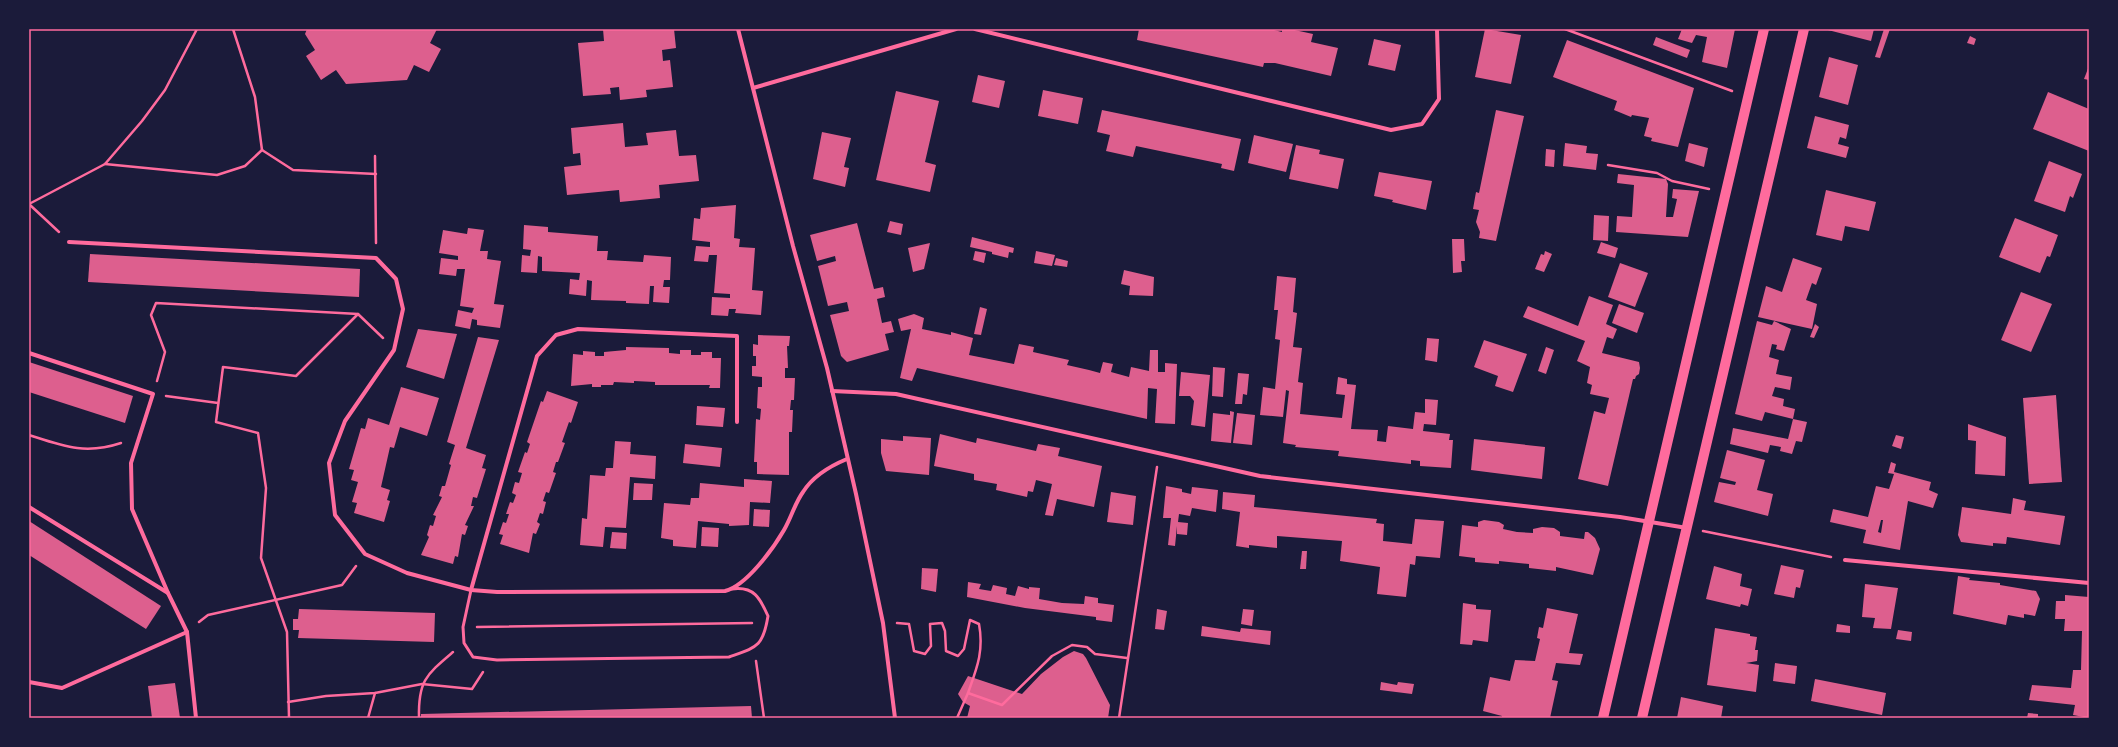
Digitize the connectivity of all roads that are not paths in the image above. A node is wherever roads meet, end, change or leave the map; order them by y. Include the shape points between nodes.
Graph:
1 (738, 29) edge
2 (956, 29) edge
3 (975, 29) edge
4 (1437, 29) edge
5 (1764, 29) edge
6 (1804, 29) edge
7 (753, 88) junction
8 (69, 242) road end
9 (29, 353) edge
10 (832, 391) junction
11 (737, 422) dead end
12 (847, 459) junction
13 (29, 507) edge
14 (1649, 521) junction
15 (1687, 528) junction
16 (1845, 560) road end
17 (2089, 584) edge
18 (732, 589) junction
19 (471, 590) junction
20 (168, 593) junction
21 (187, 632) junction
22 (29, 682) edge
23 (196, 718) edge
24 (895, 718) edge
25 (1603, 718) edge
26 (1642, 718) edge

1 - 7 street
2 - 7 street
3 - 4 street via 1391,130 1422,124 1439,99
5 - 14 main road
6 - 15 main road
7 - 10 street
8 - 19 street via 376,258 396,279 403,309 394,350 345,421 328,463 335,515 365,554 408,573
9 - 20 street via 153,394 132,463 132,509
10 - 12 street
10 - 14 street via 896,394 1260,476
11 - 19 street via 737,336 578,329 556,335 536,356
12 - 18 street via 820,474 803,492 784,531 754,570
12 - 24 street via 883,623
13 - 20 street
14 - 15 street
14 - 25 main road
15 - 26 main road
16 - 17 street
18 - 19 street via 497,592
18 - 19 lane via 742,588 754,592 768,616 766,634 754,649 729,657 490,660 473,657 464,643 463,627
20 - 21 street
21 - 22 street via 62,688
21 - 23 street

